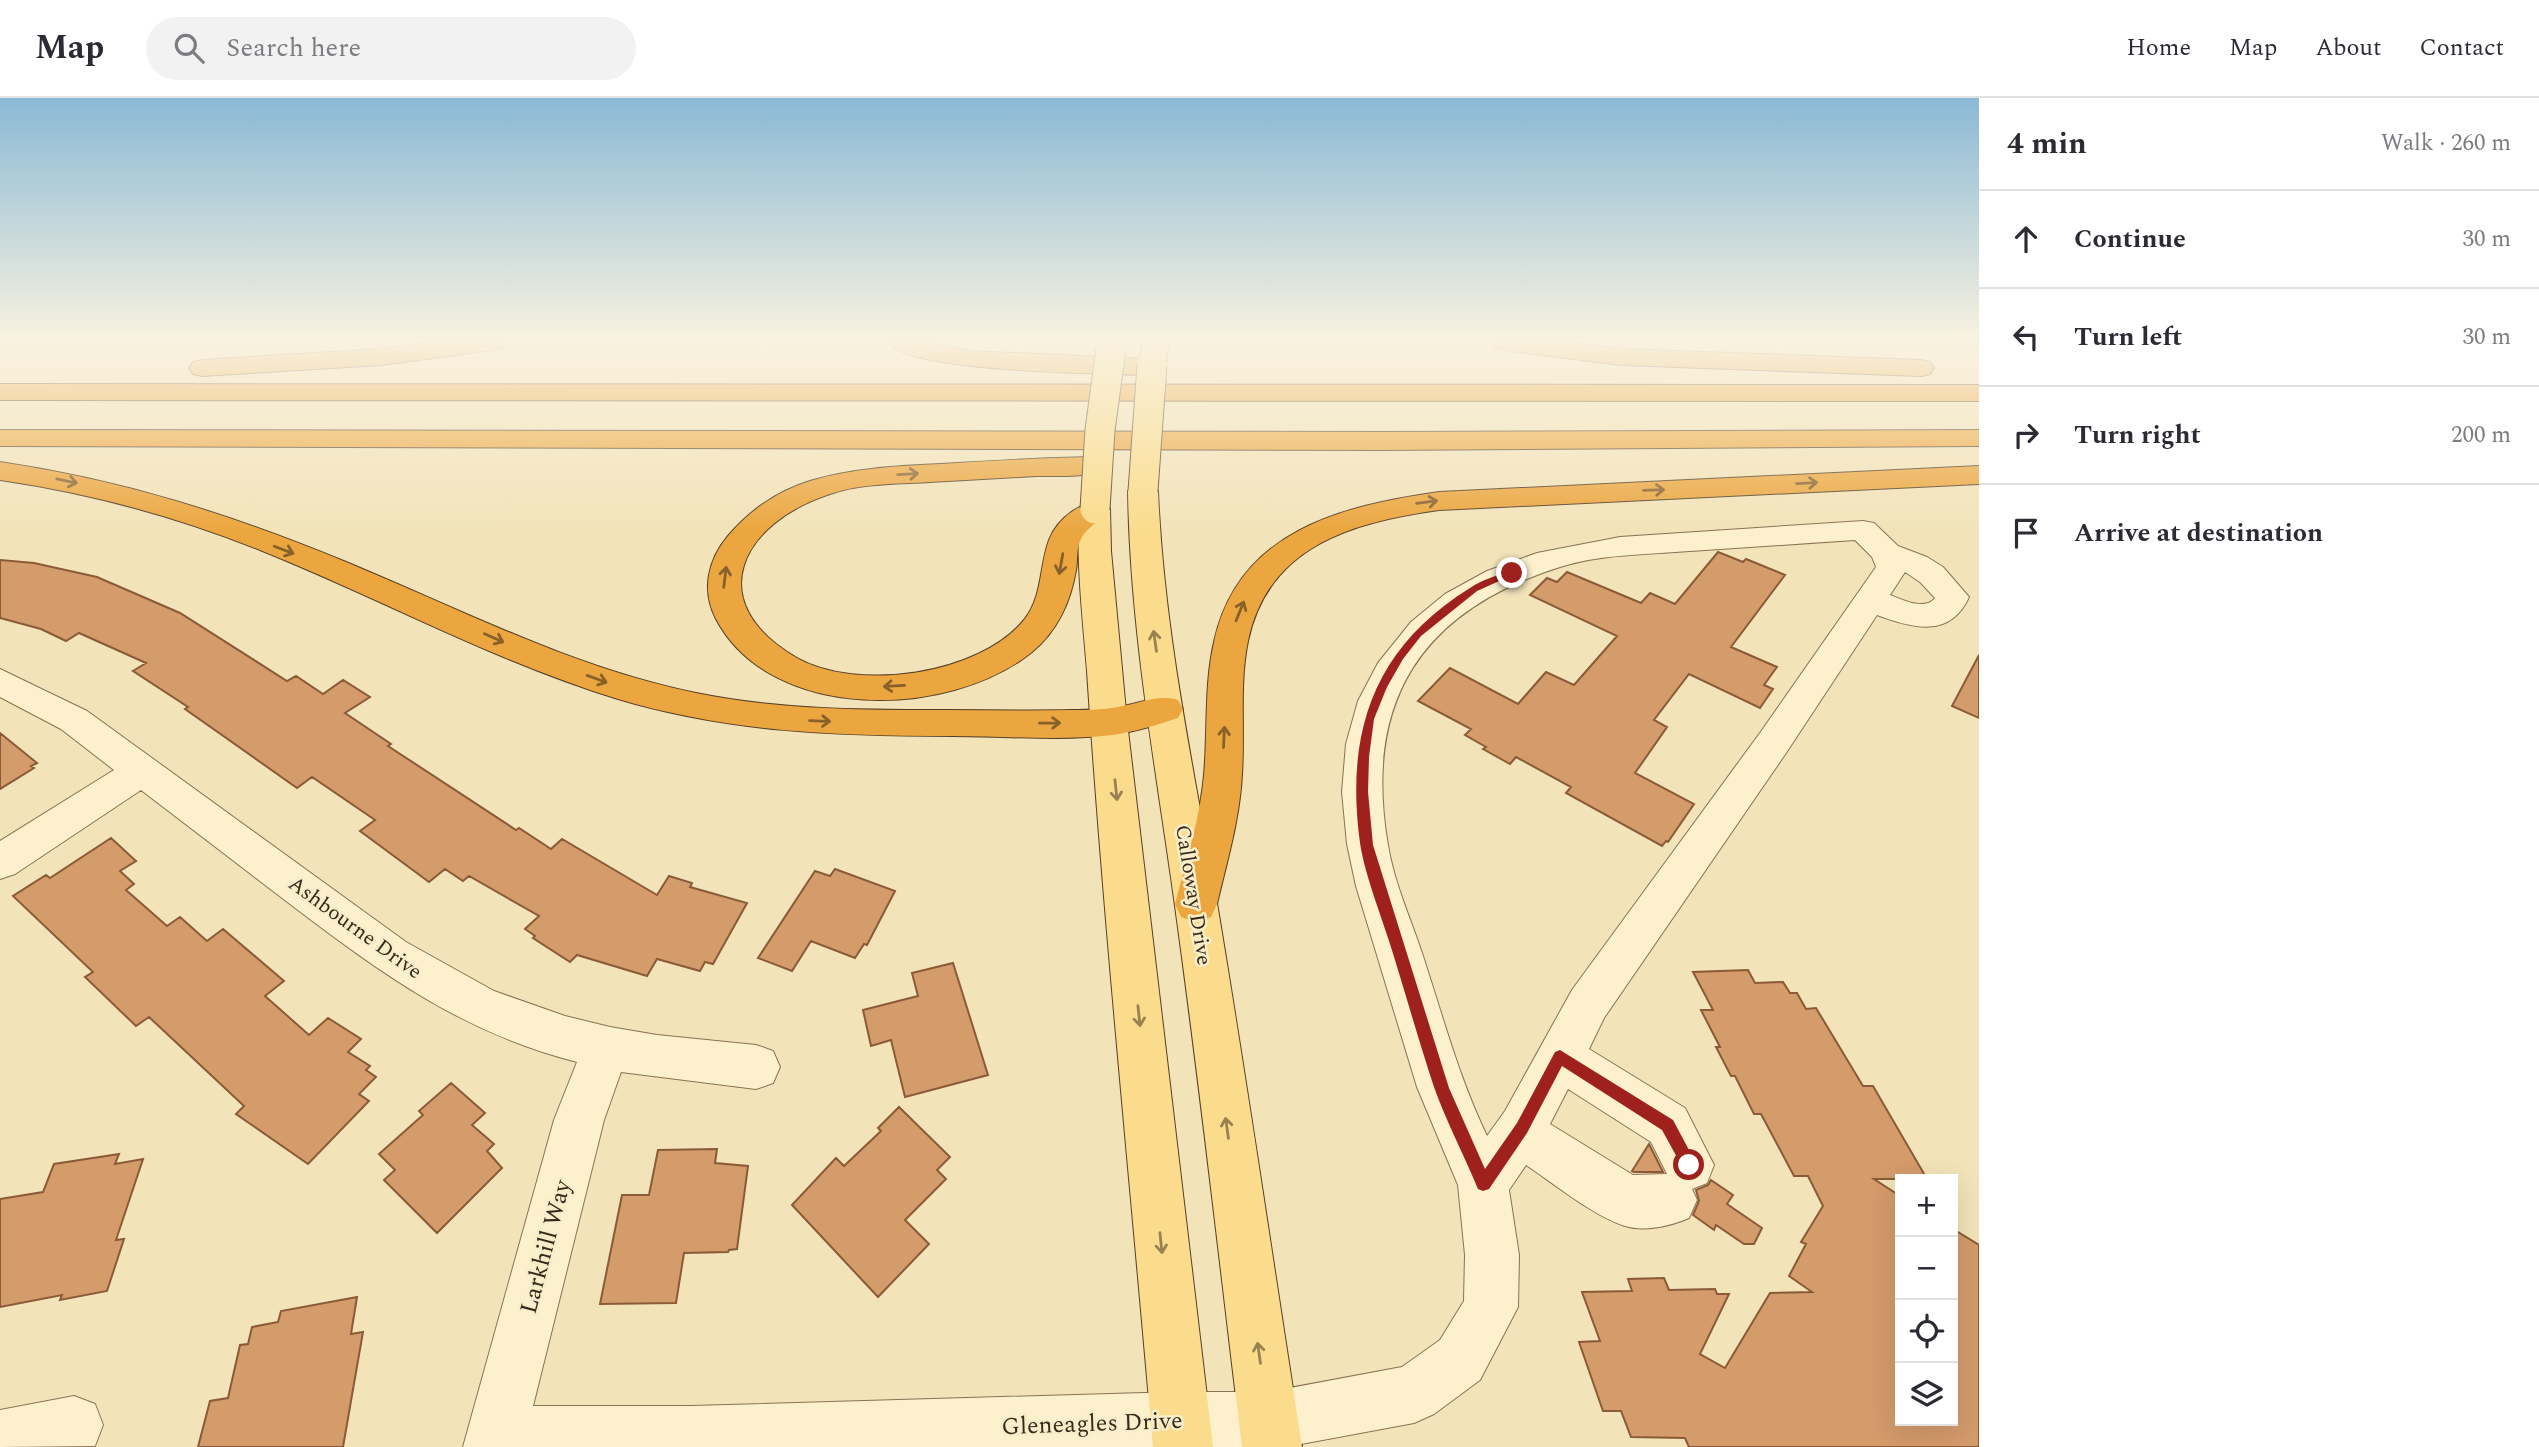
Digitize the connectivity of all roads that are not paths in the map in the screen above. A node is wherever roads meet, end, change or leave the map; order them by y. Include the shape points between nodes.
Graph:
1 (1104, 405) edge
2 (1147, 405) edge
3 (0, 438) edge
4 (1936, 438) junction
5 (1979, 438) edge
6 (0, 471) edge
7 (1979, 475) edge
8 (1095, 509) junction
9 (1887, 553) junction
10 (1870, 600) junction
11 (0, 682) edge
12 (1165, 709) junction
13 (1109, 722) junction
14 (143, 770) junction
15 (0, 862) edge
16 (1196, 904) junction
17 (606, 1049) junction
18 (1560, 1057) junction
19 (757, 1067) dead end
20 (1519, 1132) junction
21 (1483, 1184) junction
22 (74, 1425) dead end
23 (1181, 1434) edge
24 (1270, 1434) edge
25 (0, 1439) edge
26 (495, 1441) edge

1 - 8 main road, bridge
12 -> 2 main road, Calloway Drive, bridge via 1147,580 1143,491
3 - 4 highway via 1384,442
4 - 5 highway
8 -> 4 highway via 1066,536 1055,592 1035,631 993,660 939,681 844,685 790,670 749,642 726,605 725,568 732,552 758,522 775,508 818,488 866,477
6 -> 13 highway via 157,503 398,596 533,656 664,699 802,720
16 -> 7 highway via 1221,796 1231,641 1238,612 1266,569 1307,537 1352,516 1439,501
8 - 13 main road
9 - 10 street via 1892,567
9 - 10 street via 1917,562 1942,583 1952,597 1950,606 1941,614 1918,615
9 - 21 street, Gleneagles Drive via 1863,530 1588,551 1474,589 1417,634 1399,657 1368,719 1362,792 1367,845 1442,1088
10 - 18 street via 1588,1004
11 - 14 street, Ashbourne Drive via 74,720
12 - 13 highway
12 - 16 main road, Calloway Drive
13 -> 23 main road
14 - 15 street
14 - 17 street, Ashbourne Drive via 421,976 488,1011
24 -> 16 main road, Calloway Drive
17 - 19 street, Ashbourne Drive via 675,1061
17 - 26 street, Larkhill Way via 579,1120
18 - 20 street
18 - 20 street via 1668,1125 1680,1182 1627,1202
20 - 21 street
21 - 24 street, Gleneagles Drive via 1492,1255 1491,1307 1460,1360 1414,1394
22 - 25 street
23 - 24 street, Gleneagles Drive
23 - 26 street, Gleneagles Drive via 691,1435

